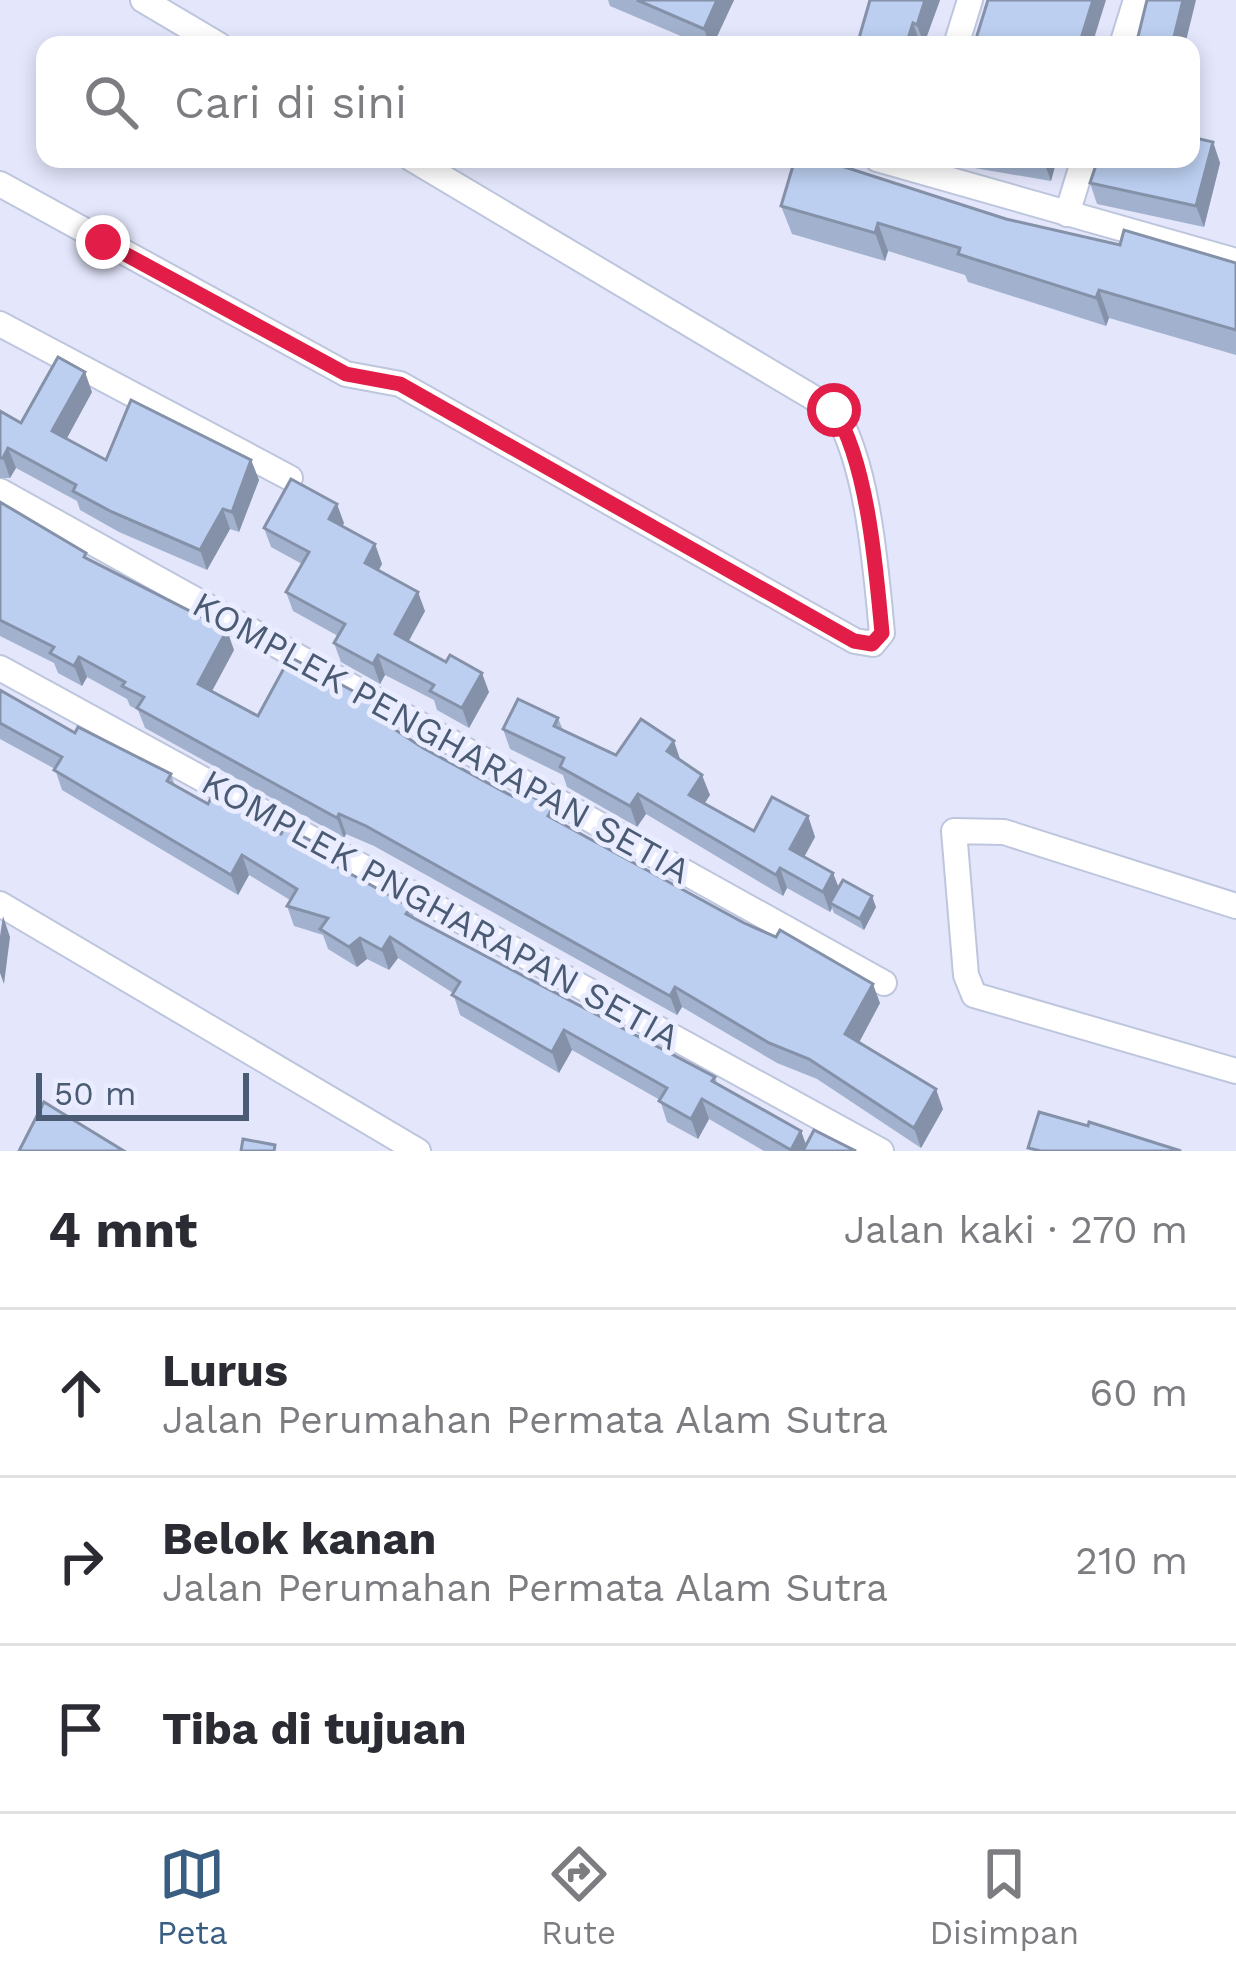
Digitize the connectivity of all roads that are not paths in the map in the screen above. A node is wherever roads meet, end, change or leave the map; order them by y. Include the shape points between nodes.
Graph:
1 (142, 0) edge
2 (970, 0) edge
3 (1136, 0) edge
4 (204, 36) edge
5 (959, 36) edge
6 (1125, 36) edge
7 (427, 168) edge
8 (925, 168) edge
9 (1081, 168) edge
10 (0, 184) edge
11 (1066, 214) junction
12 (1236, 261) edge
13 (0, 324) edge
14 (290, 478) edge
15 (0, 491) edge
16 (0, 668) edge
17 (0, 904) edge
18 (1236, 906) edge
19 (884, 983) dead end
20 (1236, 1071) edge
21 (418, 1151) edge
22 (881, 1151) edge

1 - 4 street
2 - 5 street
3 - 6 street
7 - 10 street via 834,410 848,430 876,571 882,633 872,644 854,641 400,384 346,374
8 - 11 street
9 - 11 street
11 - 12 street
13 - 14 street
15 - 19 street, KOMPLEK PENGHARAPAN SETIA
16 - 22 street, KOMPLEK PNGHARAPAN SETIA
17 - 21 street
18 - 20 street via 1004,832 954,831 974,994

